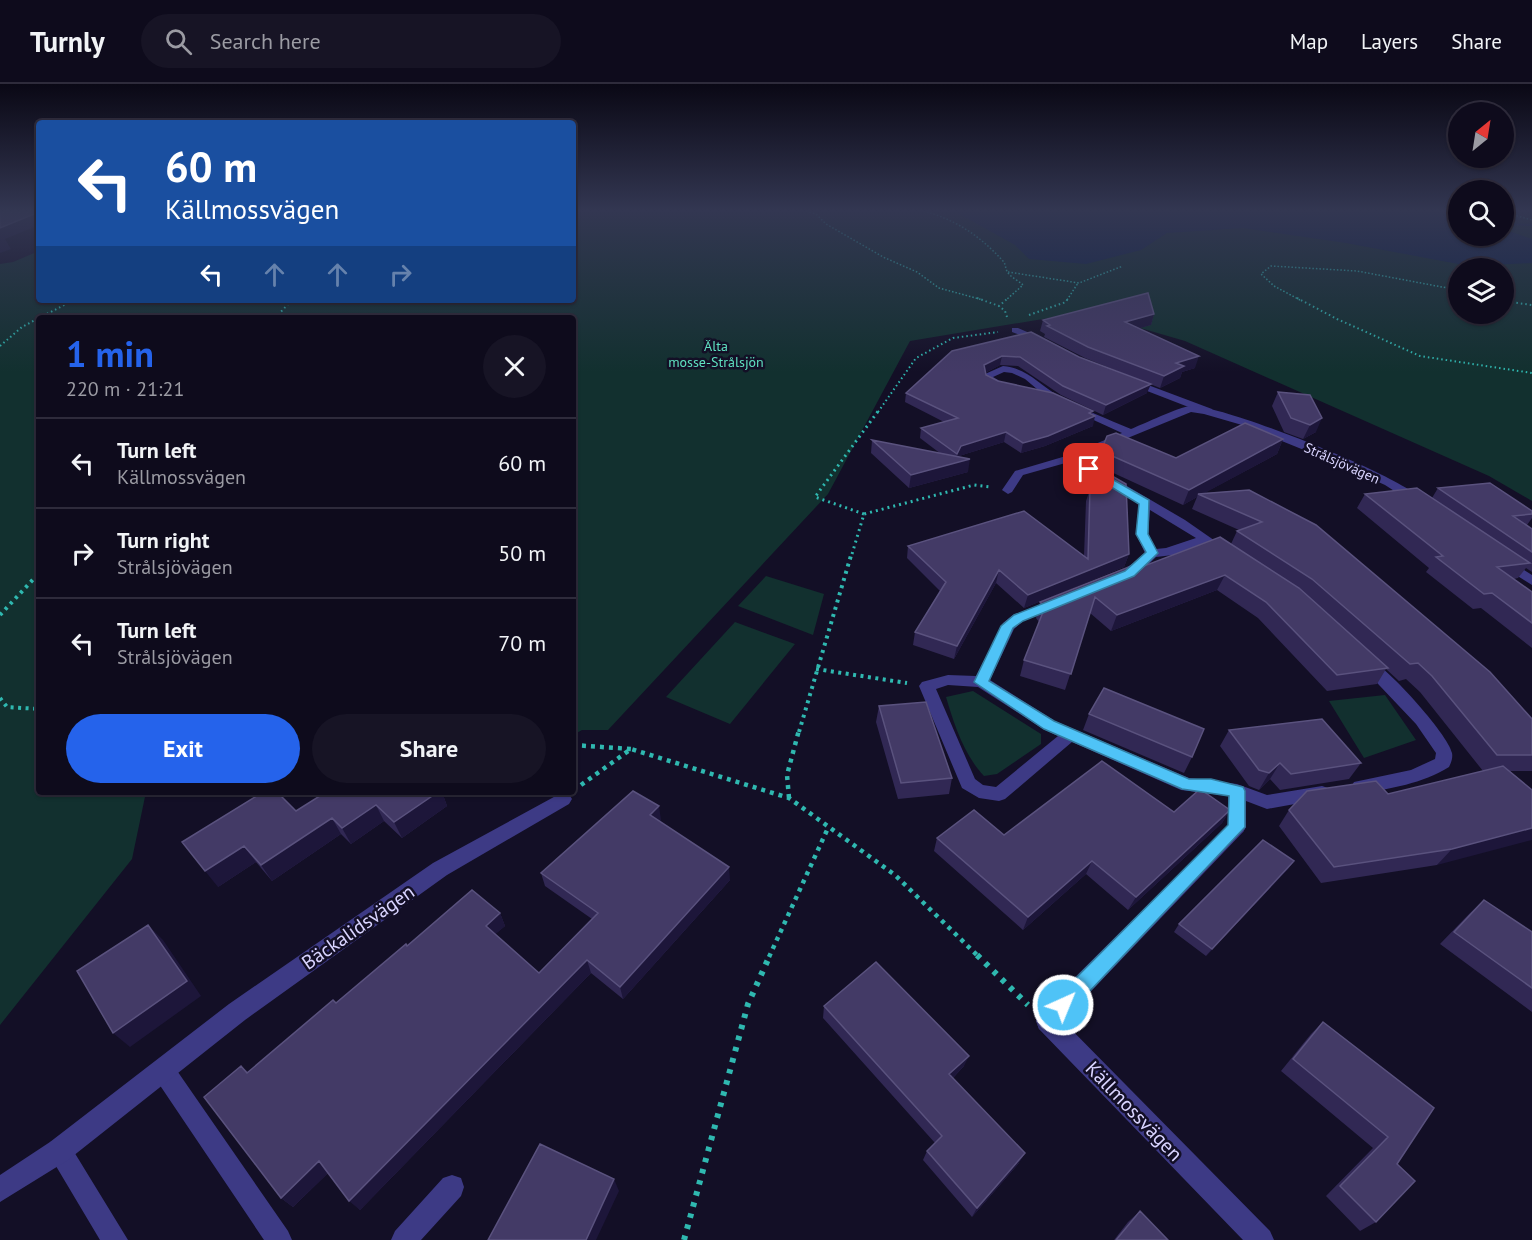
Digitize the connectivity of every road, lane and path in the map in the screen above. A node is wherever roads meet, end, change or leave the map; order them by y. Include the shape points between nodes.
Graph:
1 (899, 264) edge
2 (1005, 264) edge
3 (1123, 266) dead end
4 (1007, 272) junction
5 (1079, 282) junction
6 (1448, 288) edge
7 (68, 303) edge
8 (289, 303) edge
9 (1514, 303) edge
10 (1532, 305) edge
11 (999, 306) junction
12 (45, 315) edge
13 (278, 315) edge
14 (1029, 315) dead end
15 (36, 320) edge
16 (1015, 330) joint
17 (1001, 331) junction
18 (0, 346) edge
19 (1056, 349) edge
20 (1532, 373) edge
21 (1119, 377) edge
22 (1010, 388) edge
23 (1029, 393) edge
24 (1054, 398) junction
25 (1208, 411) junction
26 (1132, 434) junction
27 (1070, 458) junction
28 (1008, 490) joint
29 (1145, 503) junction
30 (1428, 507) edge
31 (864, 514) junction
32 (1206, 539) junction
33 (1152, 553) junction
34 (1497, 556) edge
35 (1236, 559) edge
36 (36, 576) edge
37 (1532, 581) edge
38 (1105, 585) edge
39 (1072, 597) edge
40 (0, 615) edge
41 (1359, 656) edge
42 (816, 669) junction
43 (981, 682) junction
44 (927, 686) junction
45 (0, 698) edge
46 (36, 709) edge
47 (1071, 734) junction
48 (576, 745) edge
49 (631, 749) junction
50 (576, 789) edge
51 (1237, 791) junction
52 (568, 795) edge
53 (789, 798) junction
54 (828, 828) junction
55 (1047, 1021) junction
56 (163, 1070) junction
57 (59, 1151) junction
58 (452, 1187) dead end
59 (0, 1190) edge
60 (115, 1240) edge
61 (279, 1240) edge
62 (404, 1240) edge
63 (684, 1240) edge
64 (1261, 1240) edge

1 - 11 path via 939,288
2 - 4 path
3 - 5 path
4 - 5 path
4 - 11 path via 1023,285
5 - 14 path via 1066,302
6 - 20 path via 1357,271 1271,266 1261,274 1274,286 1337,319 1420,356
7 - 12 path
8 - 13 path
9 - 10 path
11 - 17 path via 1010,322
15 - 18 path
16 - 17 path
16 - 19 street
17 - 31 path via 953,338 916,358 815,497
21 - 25 street
22 - 24 street via 988,380 988,376 1003,369 1014,370
23 - 24 street
24 - 26 street
25 - 26 street, Strålsjövägen via 1190,409
25 - 30 street, Strålsjövägen via 1347,463
26 - 27 street, Strålsjövägen
27 - 28 street, Strålsjövägen via 1019,473
27 - 29 street
28 - 31 path via 974,485
29 - 32 street
29 - 33 street via 1142,534
31 - 42 path
32 - 33 street via 1168,552
32 - 35 street
33 - 38 street via 1130,573
34 - 37 street
36 - 40 path
39 - 43 street via 1018,618 1008,626
41 - 51 street via 1393,687 1435,737 1444,753 1443,762 1433,770 1401,780 1267,802
42 - 44 path
42 - 53 path via 787,775
43 - 44 street via 948,680
43 - 47 street via 1049,725
44 - 47 street via 968,783 988,794 999,794
45 - 46 path via 8,707
47 - 51 street via 1187,785
48 - 49 path
49 - 50 path
49 - 53 path
51 - 55 street via 1237,827
52 - 56 street, Bäckalidsvägen via 440,869 237,1012
53 - 54 path
54 - 55 path via 895,875
54 - 63 path via 748,1004
55 - 64 street, Källmossvägen
56 - 57 street, Bäckalidsvägen
56 - 61 street
57 - 59 street, Bäckalidsvägen
57 - 60 street
58 - 62 street

